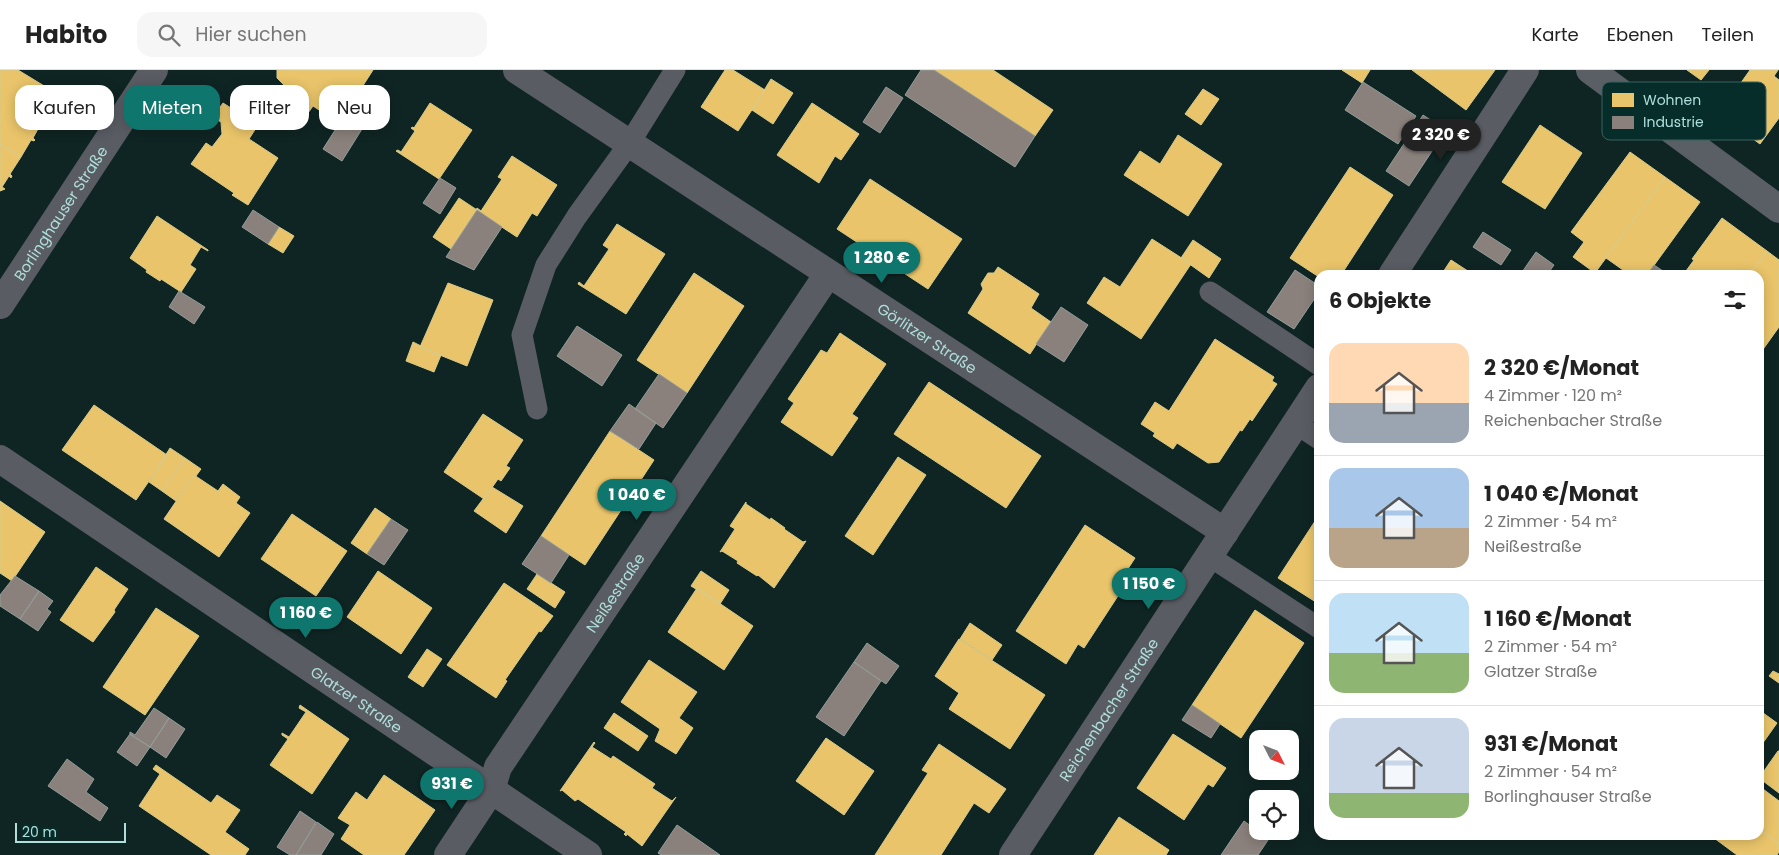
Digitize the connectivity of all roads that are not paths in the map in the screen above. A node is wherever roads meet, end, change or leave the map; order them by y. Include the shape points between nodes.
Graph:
1 (154, 70) edge
2 (517, 70) edge
3 (675, 70) edge
4 (1525, 70) edge
5 (1590, 70) edge
6 (1606, 82) edge
7 (1686, 140) edge
8 (629, 144) junction
9 (1779, 208) edge
10 (1395, 270) edge
11 (828, 274) junction
12 (1210, 292) dead end
13 (0, 305) edge
14 (1314, 362) edge
15 (1314, 395) edge
16 (537, 409) dead end
17 (1295, 423) junction
18 (1314, 436) edge
19 (0, 459) edge
20 (1225, 532) junction
21 (1209, 556) junction
22 (1314, 625) edge
23 (492, 790) junction
24 (448, 855) edge
25 (588, 855) edge
26 (1013, 855) edge

1 - 13 street, Borlinghauser Straße
2 - 8 street, Görlitzer Straße
3 - 8 lane
4 - 10 street
5 - 6 street
7 - 9 street
8 - 11 street, Görlitzer Straße
8 - 16 lane via 546,265 522,335
11 - 20 street, Görlitzer Straße
11 - 23 street, Neißestraße via 498,767
12 - 14 lane
15 - 17 street, Reichenbacher Straße
17 - 18 lane
17 - 20 street, Reichenbacher Straße
19 - 23 street, Glatzer Straße
20 - 21 street, Reichenbacher Straße
21 - 22 lane
21 - 26 street, Reichenbacher Straße
23 - 24 street
23 - 25 street, Glatzer Straße

